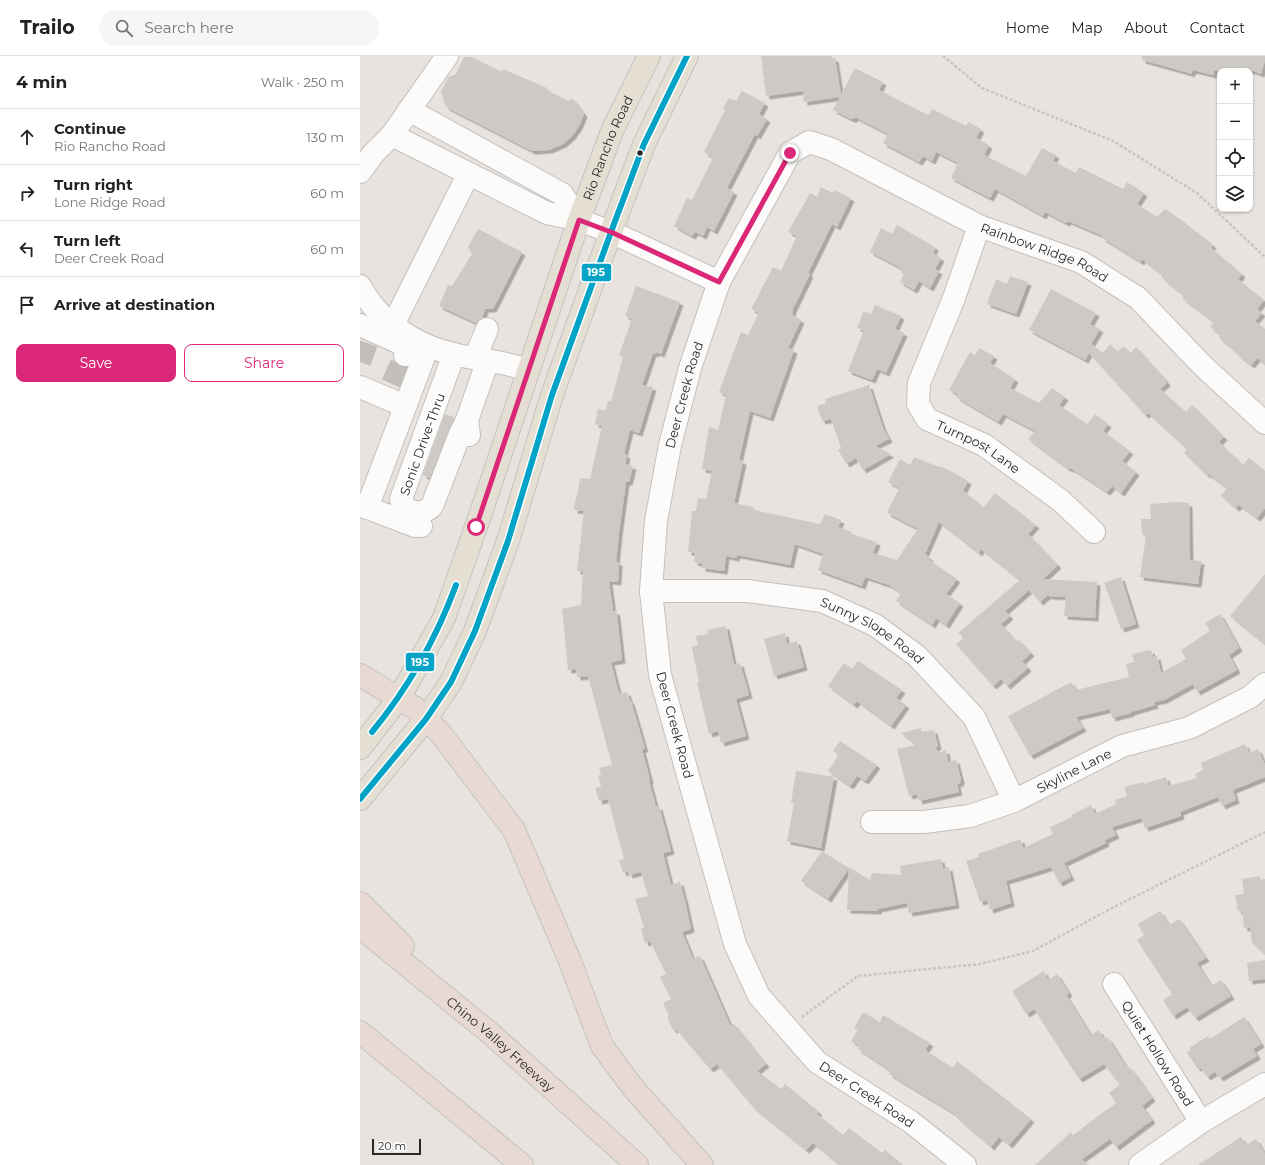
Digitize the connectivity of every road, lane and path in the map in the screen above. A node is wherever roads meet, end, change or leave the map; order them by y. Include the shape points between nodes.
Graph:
1 (447, 56) edge
2 (649, 56) edge
3 (687, 56) edge
4 (942, 56) edge
5 (409, 110) junction
6 (392, 135) junction
7 (790, 153) joint
8 (360, 172) edge
9 (468, 175) junction
10 (579, 220) junction
11 (979, 226) junction
12 (611, 232) junction
13 (1265, 257) edge
14 (719, 282) junction
15 (360, 286) edge
16 (487, 329) dead end
17 (366, 333) edge
18 (395, 343) junction
19 (428, 346) junction
20 (454, 354) junction
21 (482, 359) junction
22 (528, 370) junction
23 (383, 391) edge
24 (467, 420) junction
25 (1265, 423) edge
26 (363, 507) edge
27 (1094, 532) dead end
28 (651, 590) junction
29 (360, 675) edge
30 (1265, 684) edge
31 (399, 698) junction
32 (426, 719) junction
33 (360, 748) edge
34 (360, 799) edge
35 (1014, 801) junction
36 (872, 822) dead end
37 (1265, 832) edge
38 (360, 903) edge
39 (360, 927) edge
40 (1114, 984) dead end
41 (787, 1028) junction
42 (360, 1032) edge
43 (490, 1033) junction
44 (1265, 1084) edge
45 (1201, 1122) junction
46 (522, 1165) edge
47 (637, 1165) edge
48 (702, 1165) edge
49 (965, 1165) edge
50 (1140, 1165) edge

1 - 5 street
2 - 10 main road, Rio Rancho Road via 612,131
3 - 12 main road via 644,144
4 - 13 path via 982,88 1113,141 1197,193
5 - 6 street
5 - 10 street via 562,194
6 - 8 street
6 - 9 street
7 - 11 street, Rainbow Ridge Road via 809,142 831,149
7 - 14 street, Deer Creek Road
9 - 10 street via 547,213
9 - 18 street
10 - 12 street
10 - 22 main road, Rio Rancho Road
11 - 25 street, Rainbow Ridge Road via 1081,262 1138,298 1202,365
11 - 27 street, Turnpost Lane via 954,298 919,383 918,404 927,419 984,445 1060,500
12 - 14 street
12 - 32 main road via 552,395 508,541 475,631 451,682
14 - 28 street, Deer Creek Road via 690,368 670,444 656,521
15 - 18 street
16 - 21 street, Sonic Drive-Thru
17 - 18 street
18 - 19 street
19 - 20 street
19 - 23 street
20 - 21 street
20 - 24 street, Sonic Drive-Thru via 401,499 406,509 420,513 428,511 432,506
21 - 22 street via 508,363
21 - 24 street, Sonic Drive-Thru
22 - 31 main road, Rio Rancho Road via 444,618
23 - 26 street
24 - 26 street via 469,438 441,514 429,524 415,526
28 - 35 street, Sunny Slope Road via 747,591 822,601 875,624 917,656 974,717
28 - 41 street, Deer Creek Road via 660,675 735,944 758,996
29 - 31 highway
30 - 35 street, Skyline Lane via 1250,697 1189,728 1122,746
31 - 32 highway via 416,708
31 - 33 main road, Rio Rancho Road
32 - 34 main road
32 - 48 highway via 441,734 514,830 570,961 602,1046 634,1089
35 - 36 street, Skyline Lane via 970,816 924,822
37 - 41 path via 1112,908 1033,951 980,964 858,976
38 - 43 highway
39 - 43 highway, Chino Valley Freeway
40 - 45 street, Quiet Hollow Road
41 - 49 street, Deer Creek Road via 817,1062 911,1122
42 - 46 highway
43 - 47 highway, Chino Valley Freeway
44 - 45 street
45 - 50 street

